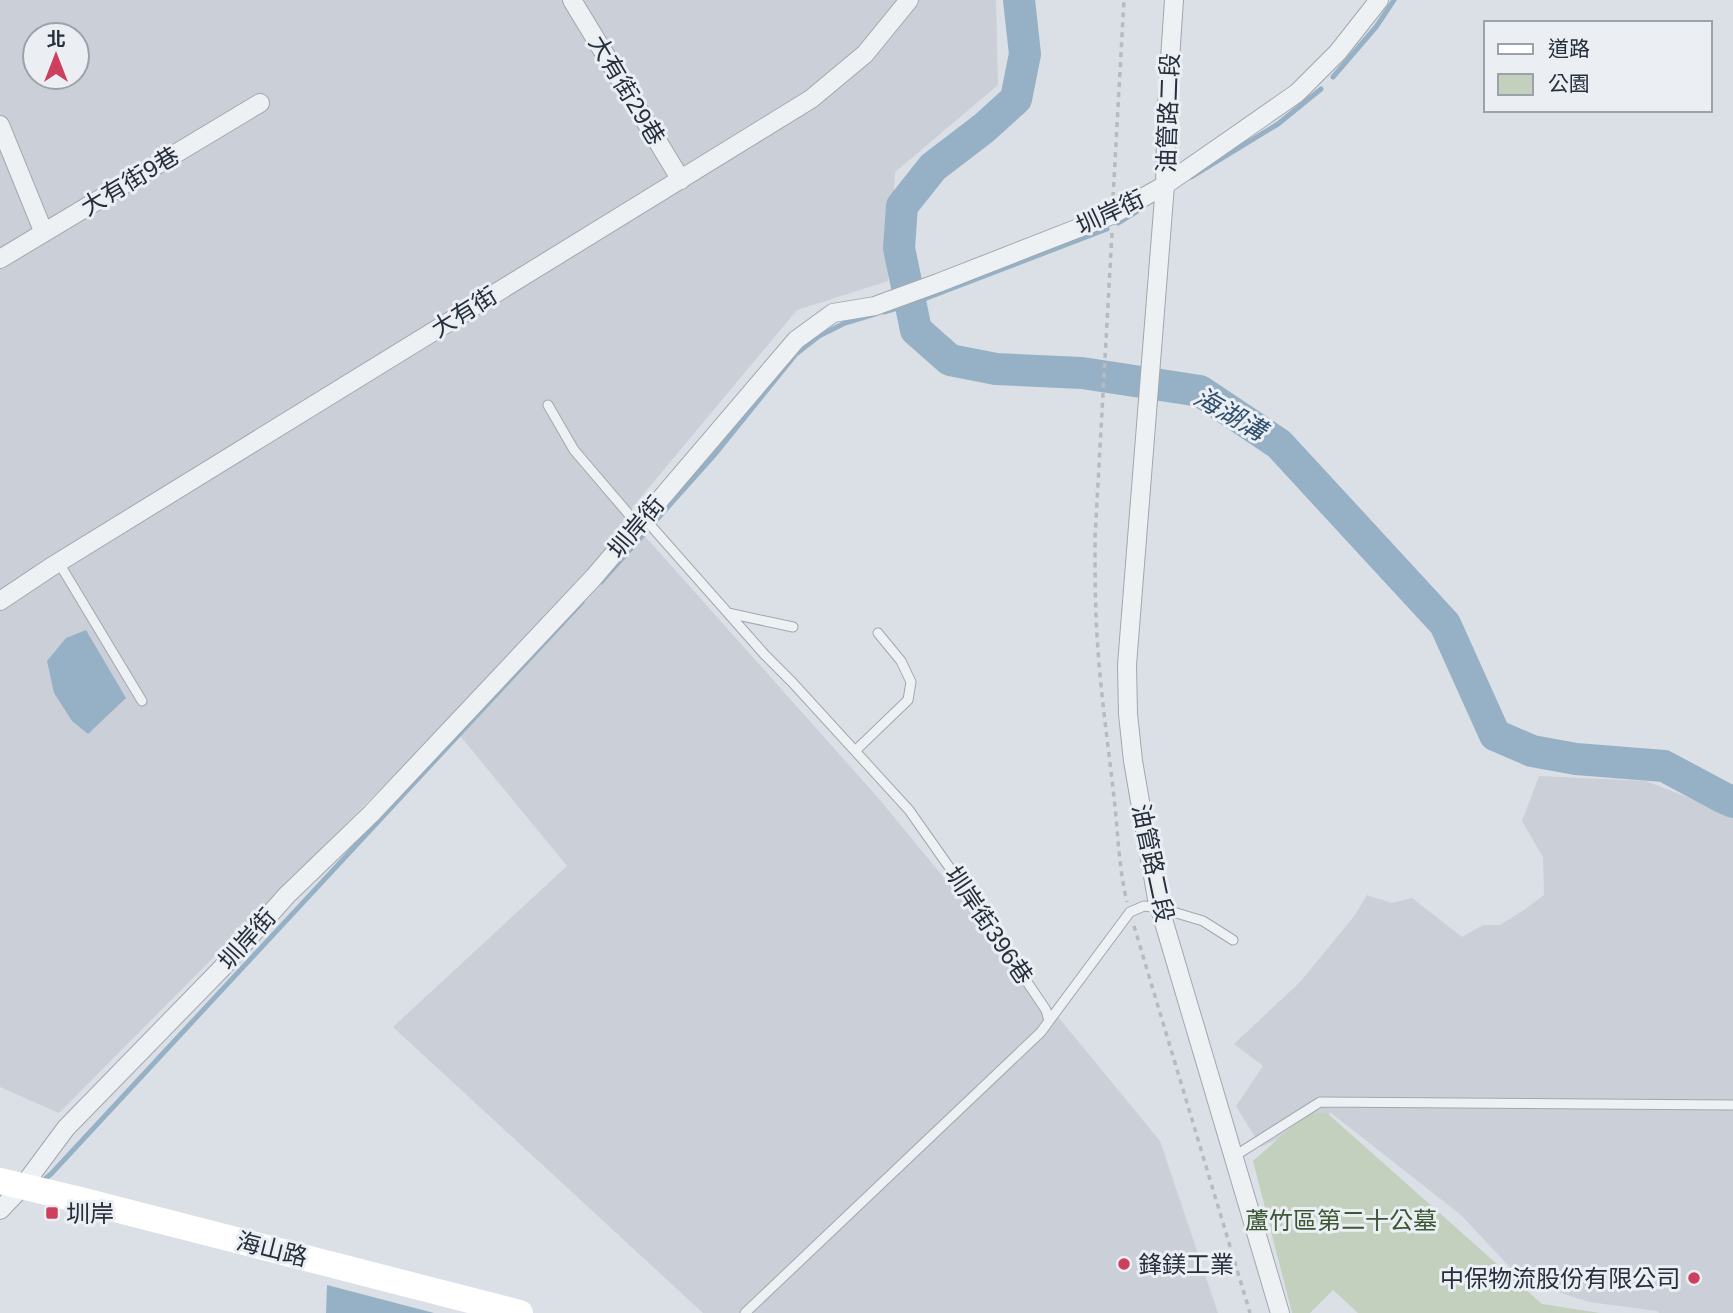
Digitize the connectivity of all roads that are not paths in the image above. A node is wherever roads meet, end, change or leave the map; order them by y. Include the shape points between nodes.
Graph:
1 (572, 0) edge
2 (909, 0) edge
3 (1174, 0) edge
4 (1379, 0) edge
5 (260, 103) dead end
6 (0, 125) edge
7 (681, 180) junction
8 (1165, 185) junction
9 (44, 233) junction
10 (0, 259) edge
11 (548, 405) dead end
12 (642, 521) junction
13 (59, 563) junction
14 (0, 601) edge
15 (728, 613) junction
16 (793, 627) dead end
17 (878, 633) dead end
18 (142, 701) dead end
19 (855, 751) junction
20 (1160, 908) junction
21 (1233, 940) dead end
22 (1049, 1021) junction
23 (1733, 1105) edge
24 (1233, 1157) junction
25 (12, 1184) edge
26 (0, 1210) edge
27 (520, 1313) edge
28 (745, 1313) edge
29 (1280, 1313) edge

1 - 7 street, 大有街29巷
2 - 7 street, 大有街 via 865,54 811,99
3 - 8 street, 油管路二段
4 - 8 street, 圳岸街 via 1338,52 1297,93
5 - 9 street, 大有街9巷
6 - 9 street
7 - 13 street, 大有街
8 - 12 street, 圳岸街 via 1112,215 938,283 875,306 833,313 796,340
8 - 20 street, 油管路二段 via 1126,665 1133,761
9 - 10 street, 大有街9巷
11 - 12 lane, 圳岸街396巷 via 574,450
12 - 15 lane, 圳岸街396巷
12 - 25 street, 圳岸街 via 371,814 287,895
13 - 14 street, 大有街
13 - 18 lane
15 - 16 lane
15 - 19 lane, 圳岸街396巷
17 - 19 lane via 911,682 908,700
19 - 22 lane, 圳岸街396巷 via 909,810 1046,1010
20 - 21 lane via 1203,921
20 - 22 lane via 1144,906 1130,912
20 - 24 street, 油管路二段
22 - 28 lane
23 - 24 lane via 1320,1102
24 - 29 street, 油管路二段
25 - 26 street, 圳岸街
25 - 27 main road, 海山路

